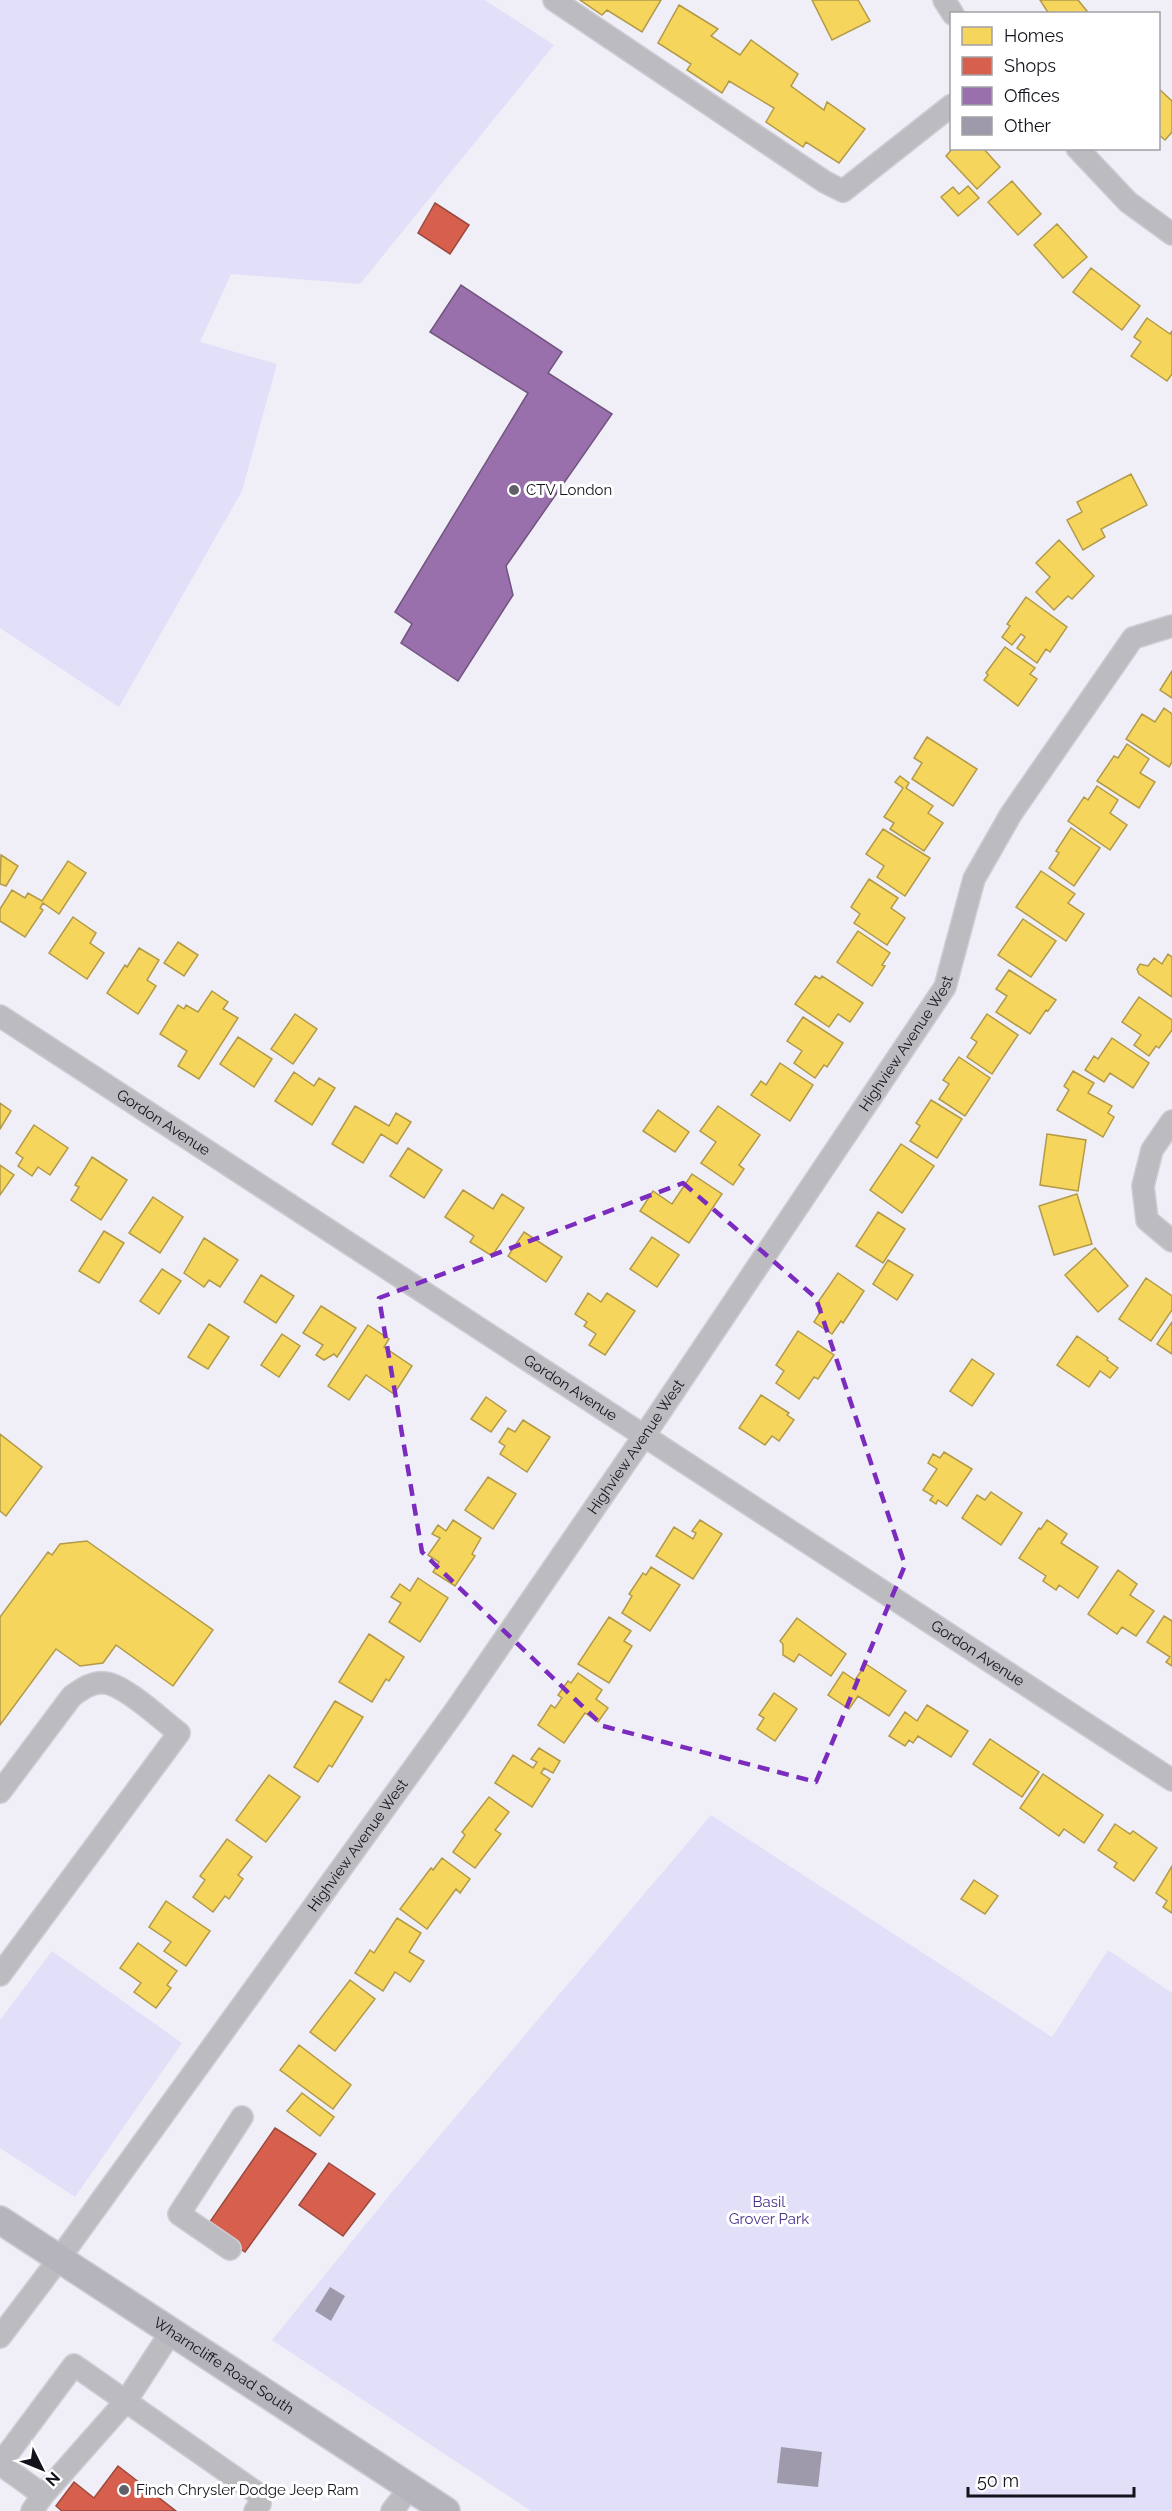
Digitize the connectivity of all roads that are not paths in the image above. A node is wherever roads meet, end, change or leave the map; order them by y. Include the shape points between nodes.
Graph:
1 (554, 0) edge
2 (950, 106) edge
3 (1079, 150) edge
4 (1172, 234) edge
5 (1172, 626) edge
6 (0, 1016) edge
7 (1172, 1121) edge
8 (1172, 1241) edge
9 (644, 1436) junction
10 (1172, 1780) edge
11 (0, 1792) edge
12 (0, 1974) edge
13 (242, 2117) dead end
14 (0, 2220) edge
15 (230, 2249) dead end
16 (60, 2259) junction
17 (171, 2332) junction
18 (0, 2337) edge
19 (126, 2401) junction
20 (0, 2464) edge
21 (410, 2488) junction
22 (38, 2505) edge
23 (255, 2511) edge
24 (392, 2511) edge
25 (446, 2511) edge

1 - 2 street via 843,191
3 - 4 street via 1128,202
5 - 9 street, Highview Avenue West via 1133,638 1011,814 974,879 945,987
6 - 9 street, Gordon Avenue
7 - 8 street via 1152,1150 1143,1186 1147,1220
9 - 10 street, Gordon Avenue
9 - 16 street, Highview Avenue West via 455,1711
11 - 12 street via 72,1696 86,1686 106,1683 131,1695 179,1733
13 - 15 street via 179,2214
14 - 16 main road, Wharncliffe Road South
16 - 17 main road, Wharncliffe Road South
16 - 18 street, Highview Avenue West
17 - 19 street
17 - 21 main road, Wharncliffe Road South
19 - 20 street via 74,2365
19 - 22 street
19 - 23 street via 257,2493 260,2504
20 - 22 street
21 - 24 street
21 - 25 main road, Wharncliffe Road South

